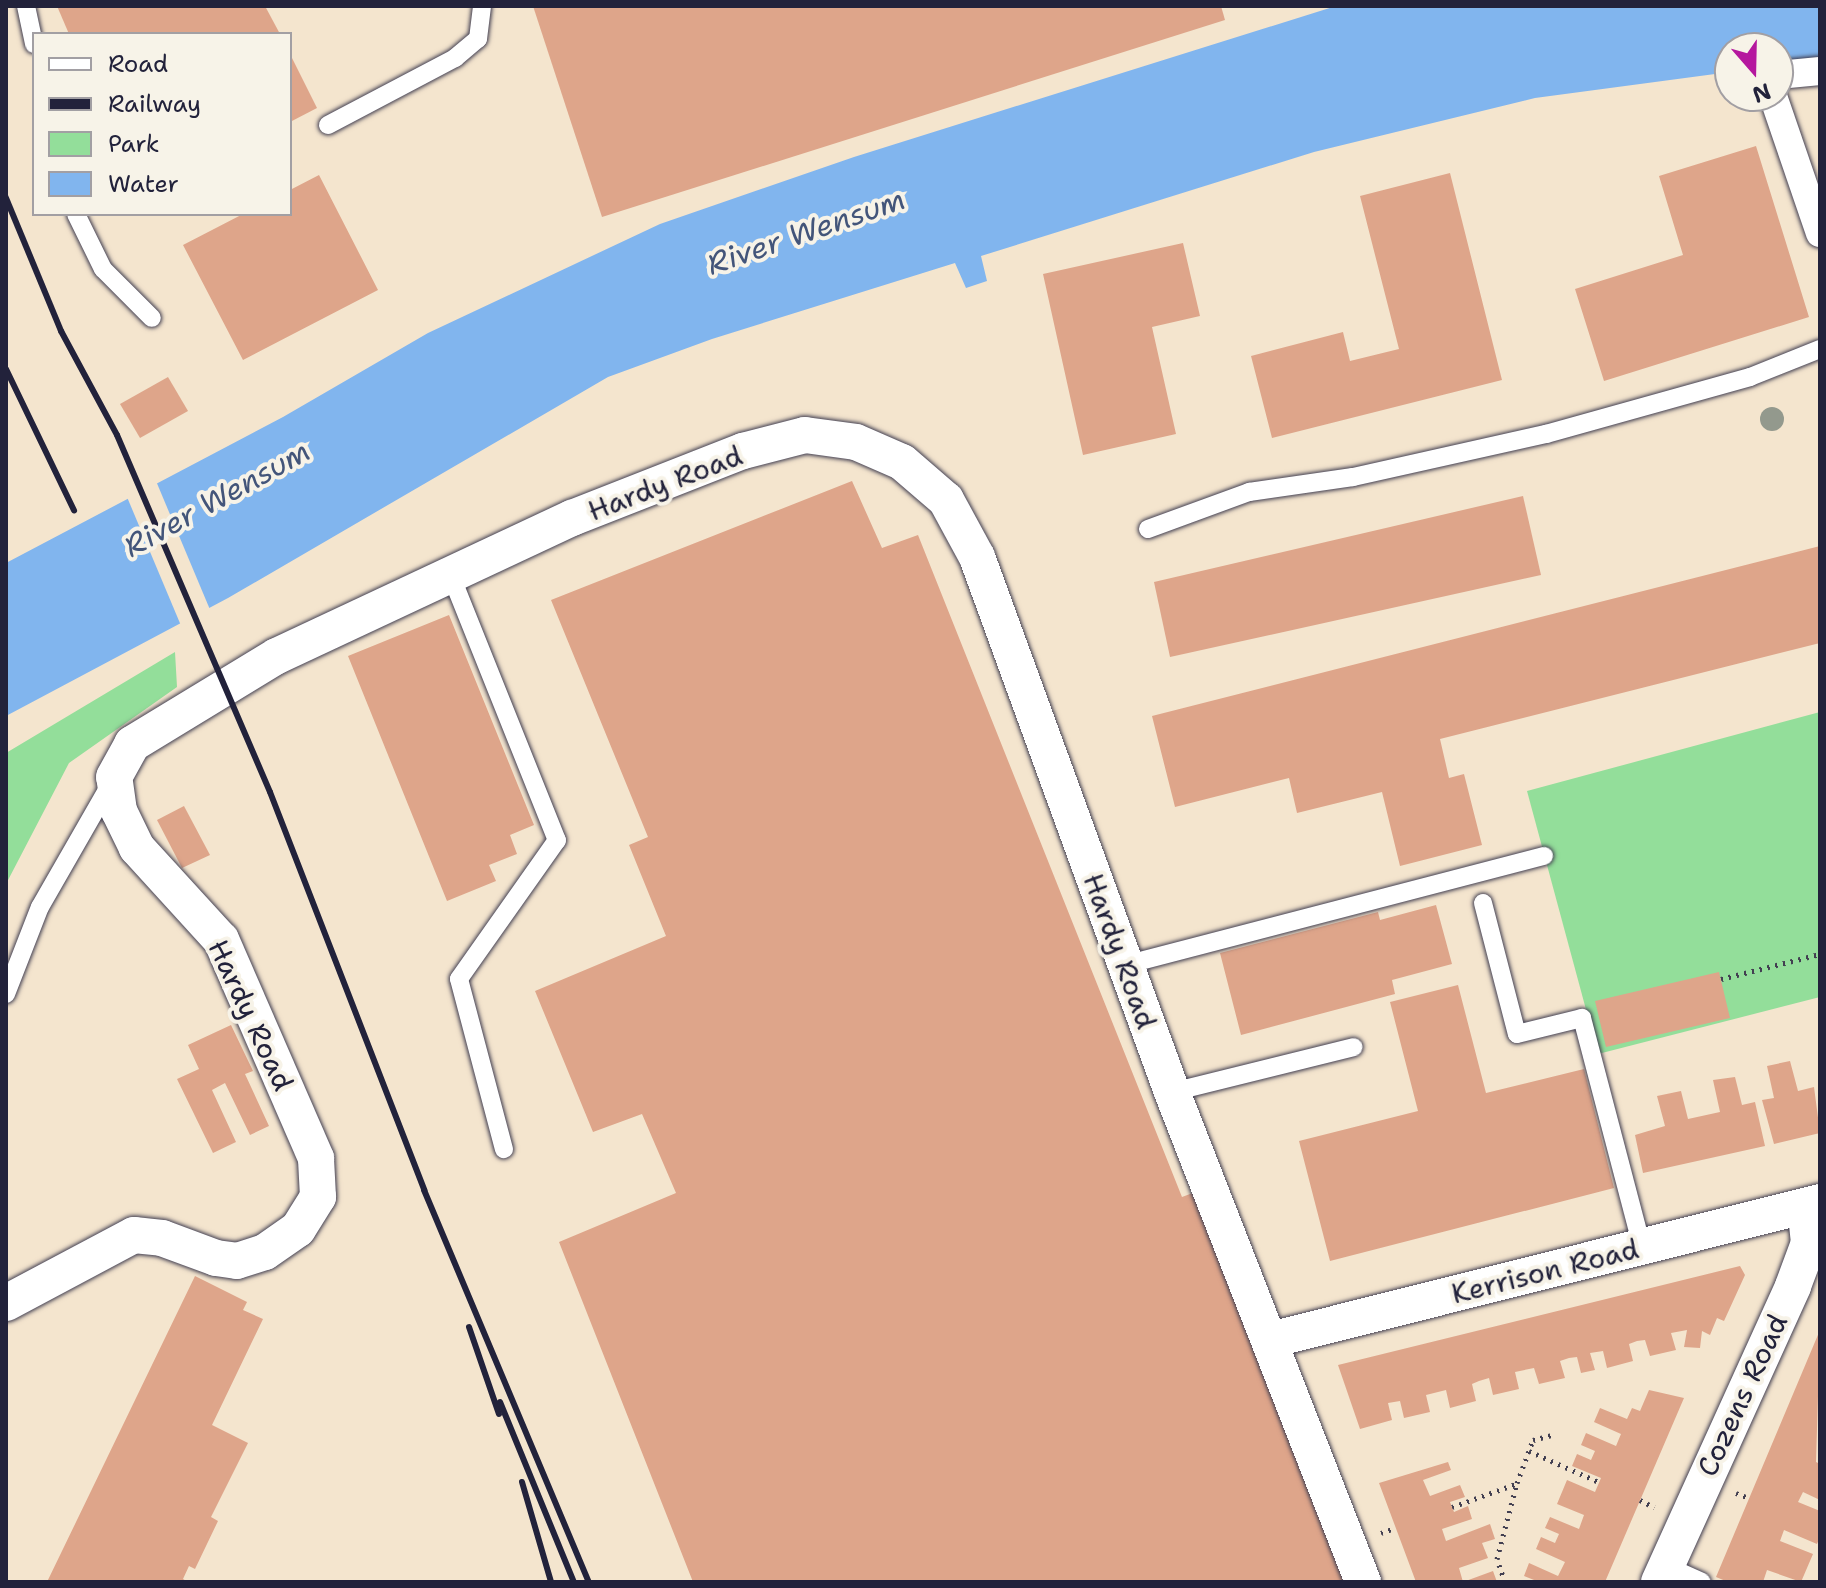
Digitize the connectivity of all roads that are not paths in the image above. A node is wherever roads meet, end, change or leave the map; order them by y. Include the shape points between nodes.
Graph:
1 (26, 6) edge
2 (482, 6) edge
3 (32, 34) edge
4 (1820, 71) edge
5 (1794, 73) edge
6 (1778, 112) edge
7 (328, 125) dead end
8 (77, 216) edge
9 (1820, 233) edge
10 (152, 318) dead end
11 (1820, 349) edge
12 (1148, 529) dead end
13 (450, 573) junction
14 (114, 777) junction
15 (1544, 856) dead end
16 (1483, 903) dead end
17 (1125, 965) junction
18 (6, 994) edge
19 (1354, 1047) dead end
20 (1172, 1092) junction
21 (504, 1149) dead end
22 (1813, 1204) edge
23 (1642, 1247) junction
24 (6, 1303) edge
25 (1270, 1340) junction
26 (1662, 1574) edge
27 (1363, 1582) edge
28 (1702, 1582) edge

1 - 3 lane
2 - 7 lane via 478,39 455,58
4 - 5 street
6 - 9 street
8 - 10 lane via 103,269
11 - 12 lane via 1750,377 1546,434 1353,477 1249,492
13 - 14 street, Hardy Road via 277,656 174,715 132,744
13 - 17 street, Hardy Road via 743,451 805,435 856,442 902,462 946,500 977,557
13 - 21 lane via 557,840 459,979
14 - 18 lane via 40,907
14 - 24 street, Hardy Road via 119,811 137,848 221,940 316,1158 318,1197 298,1229 265,1252 237,1261 134,1235
15 - 17 lane
16 - 23 lane via 1517,1034 1582,1018
17 - 20 street, Hardy Road
19 - 20 lane
20 - 25 street, Hardy Road
22 - 23 street, Kerrison Road
22 - 26 street, Cozens Road via 1809,1243 1793,1286
23 - 25 street, Kerrison Road
25 - 27 street, Hardy Road
26 - 28 lane

